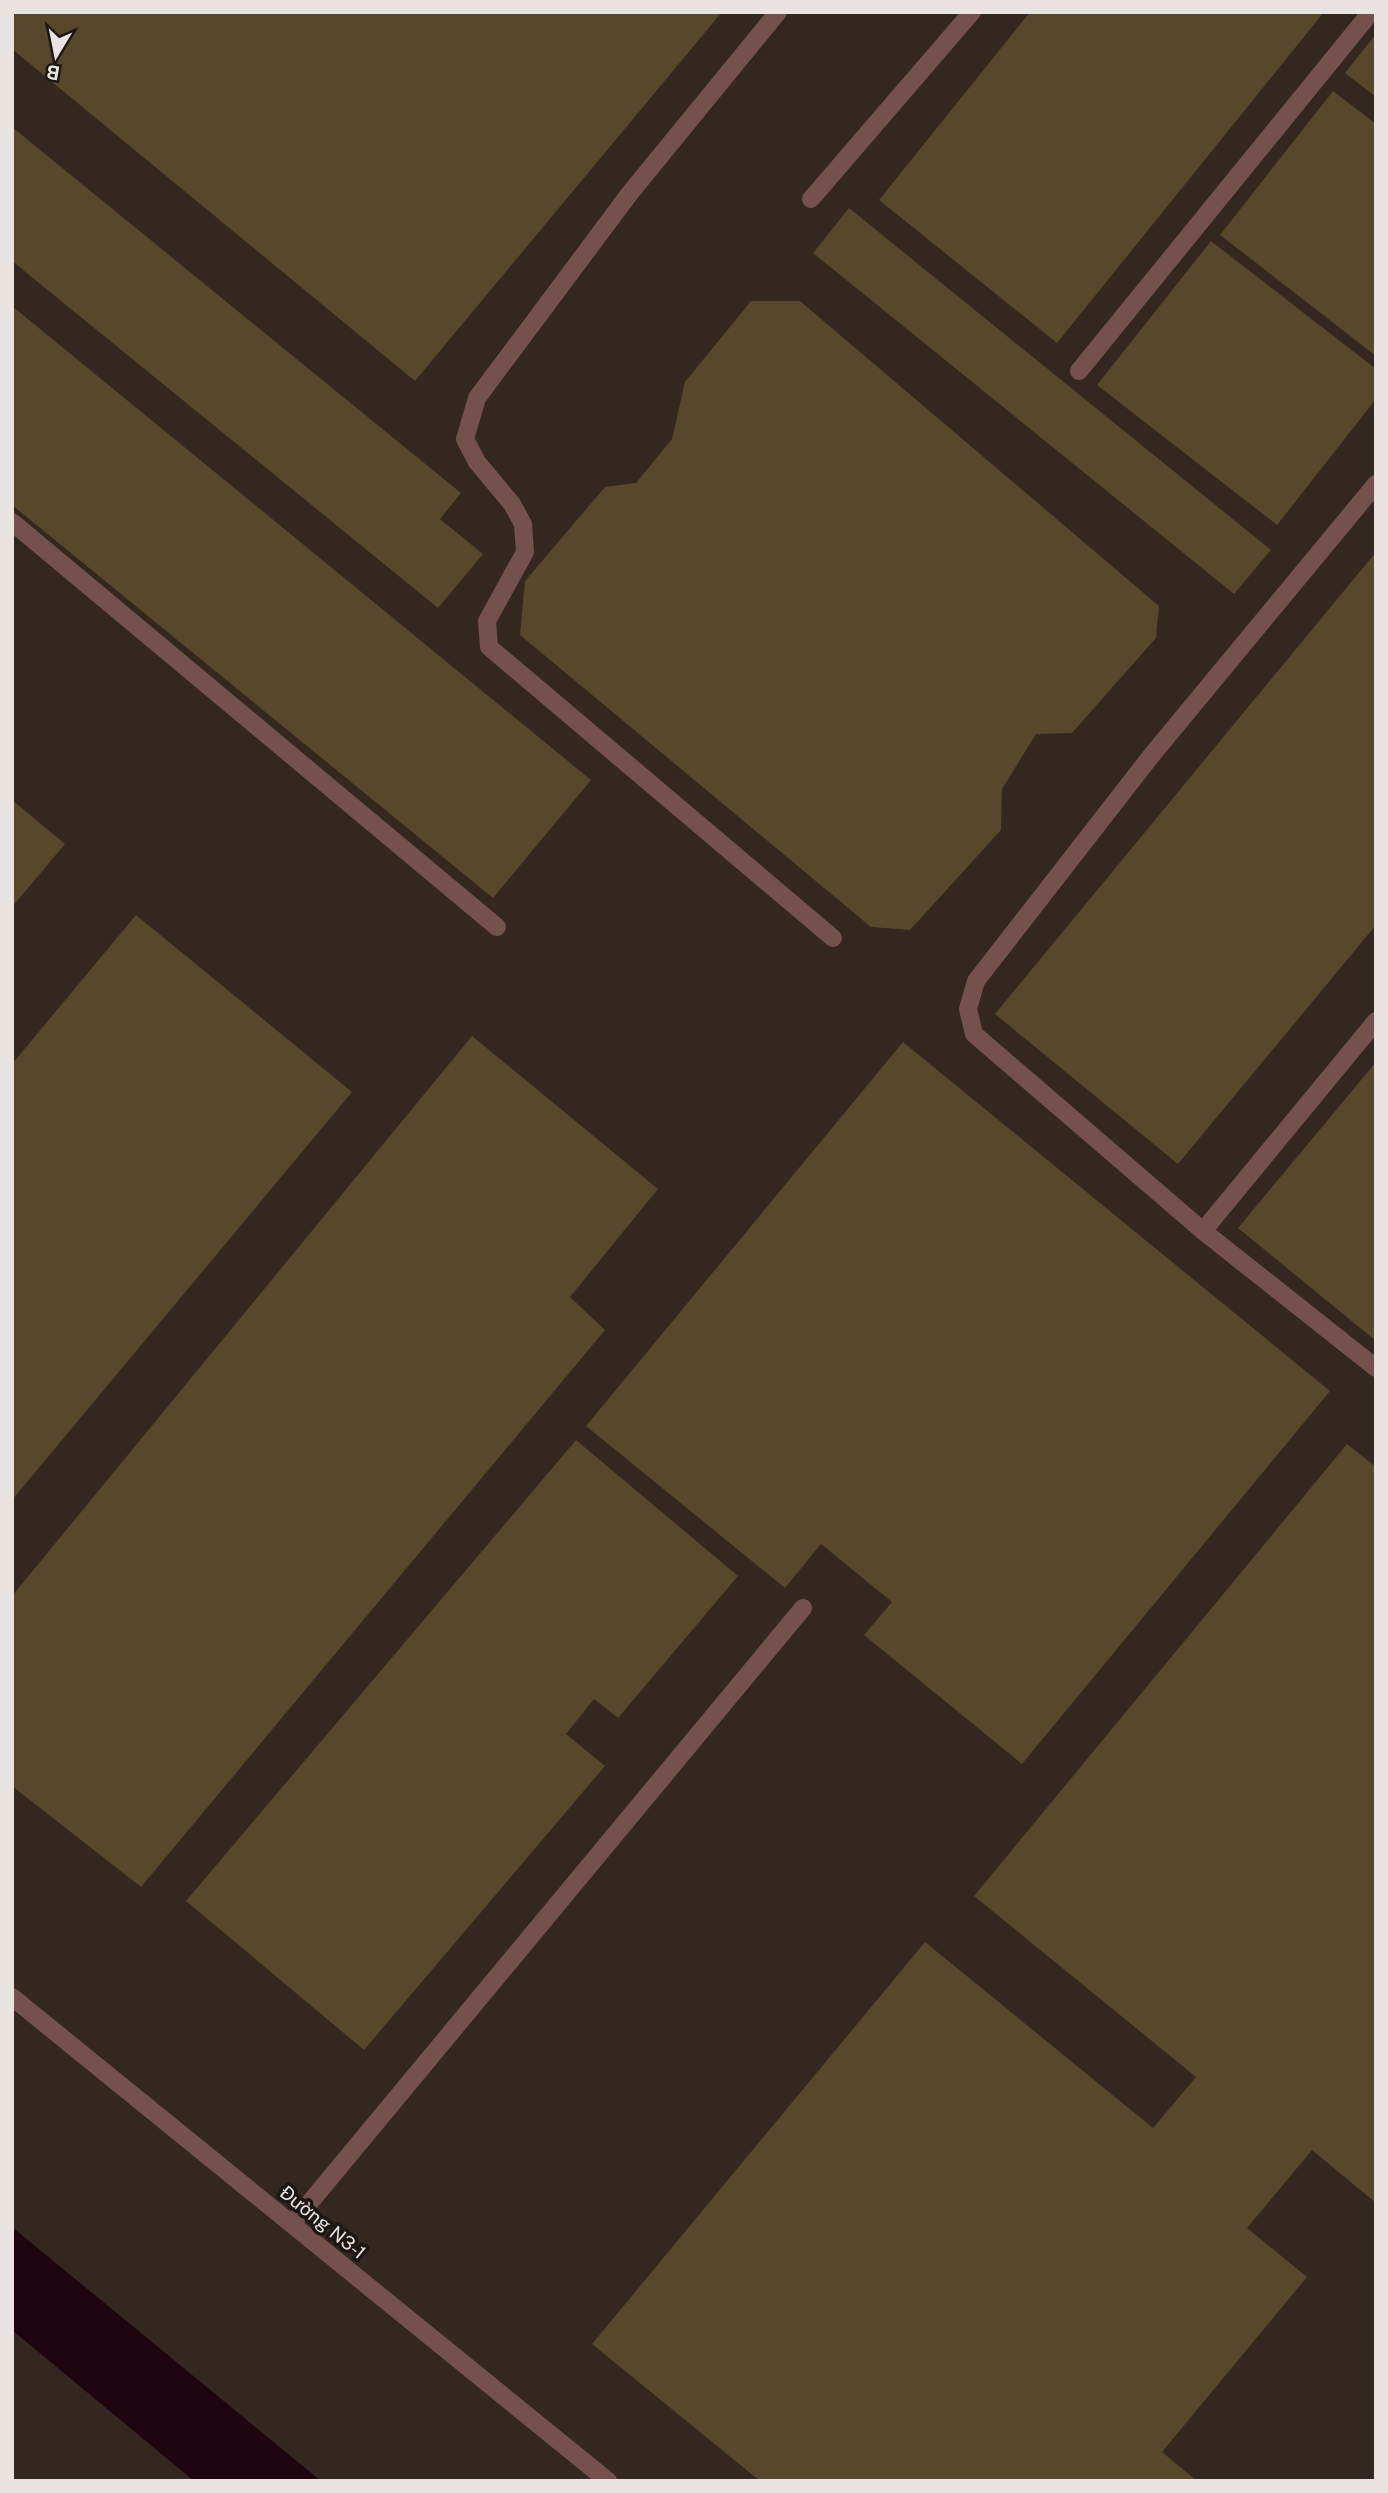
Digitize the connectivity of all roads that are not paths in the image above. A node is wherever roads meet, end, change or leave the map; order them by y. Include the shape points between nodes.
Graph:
1 (778, 12) edge
2 (972, 12) edge
3 (1371, 12) edge
4 (811, 199) dead end
5 (1079, 371) dead end
6 (1376, 484) edge
7 (12, 522) edge
8 (497, 927) dead end
9 (833, 938) dead end
10 (1376, 1020) edge
11 (1203, 1231) junction
12 (1376, 1367) edge
13 (803, 1608) dead end
14 (12, 1997) edge
15 (292, 2224) junction
16 (608, 2481) edge

1 - 9 street via 630,193 477,398 465,439 523,524 525,552 487,621 489,647
2 - 4 street
3 - 5 street
6 - 11 street via 1151,756 976,981 968,1009 974,1034
7 - 8 street
10 - 11 street
11 - 12 street
13 - 15 street
14 - 15 street, Đường N3-1
15 - 16 street, Đường N3-1

